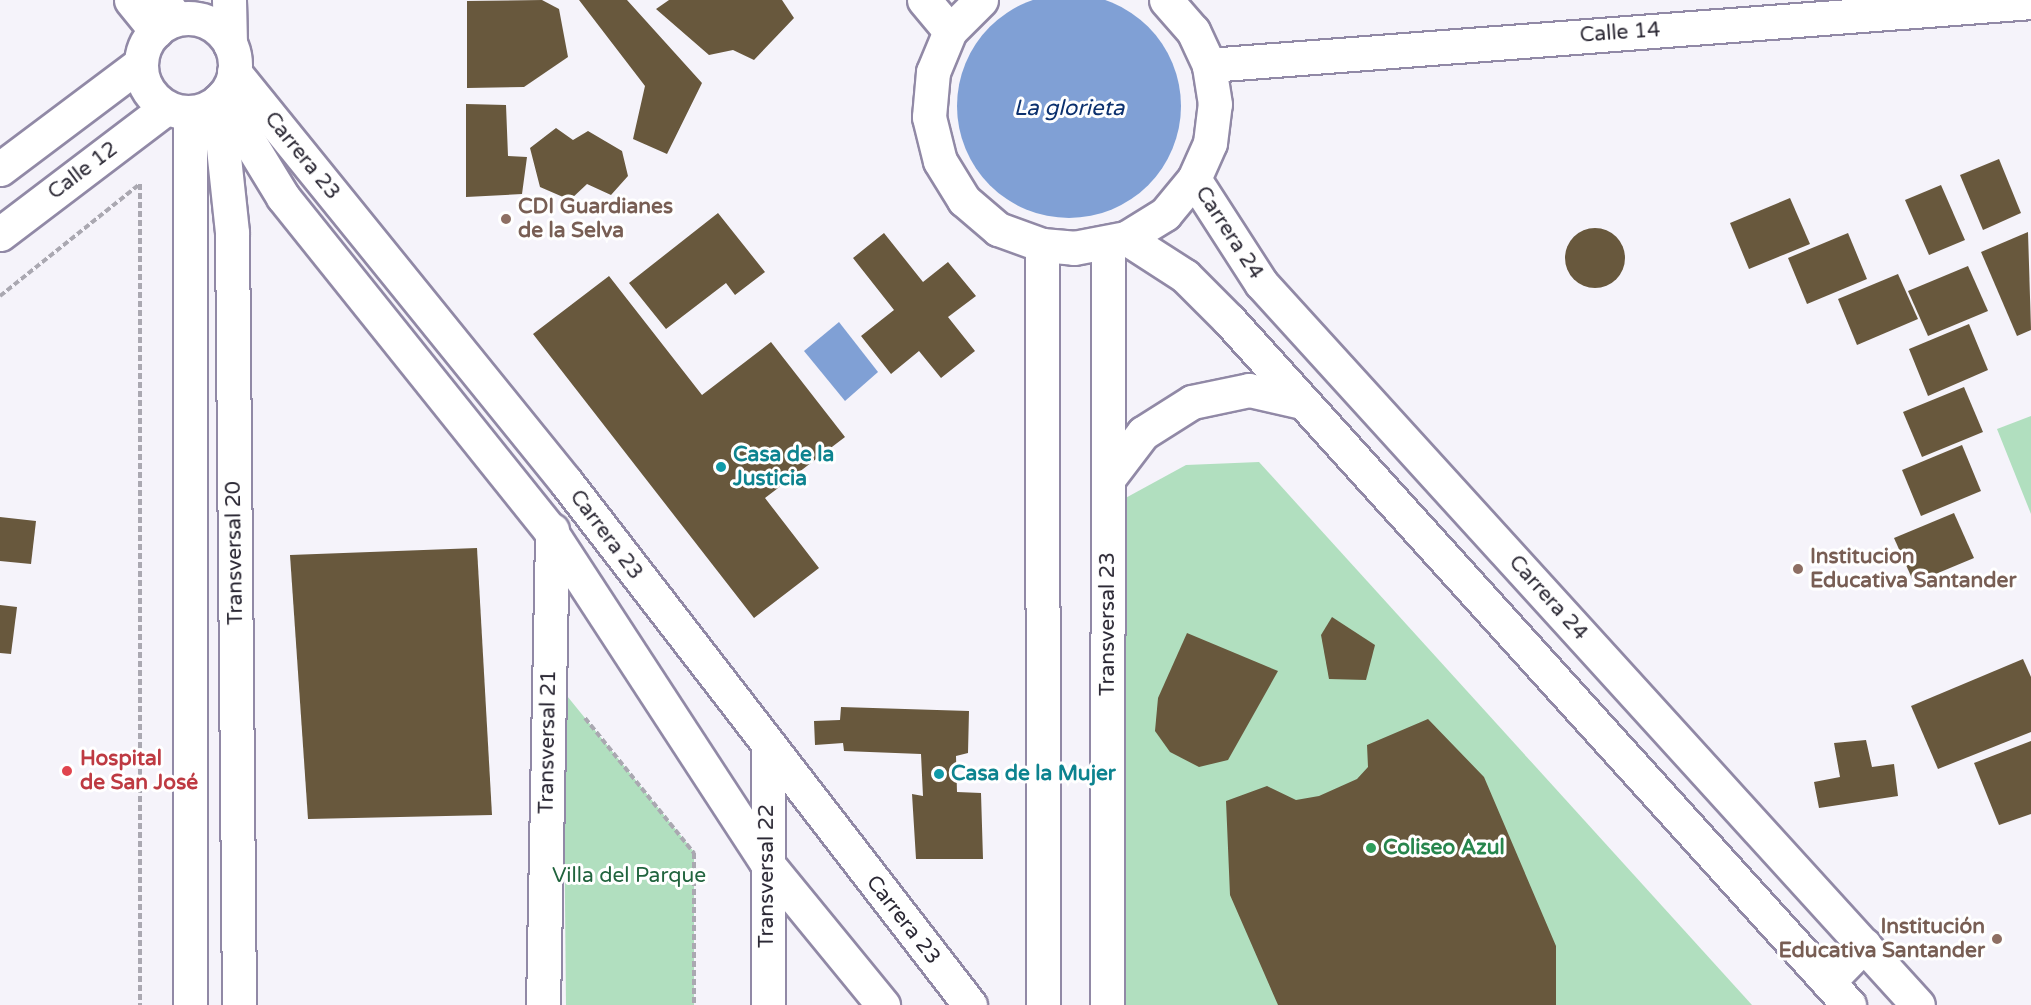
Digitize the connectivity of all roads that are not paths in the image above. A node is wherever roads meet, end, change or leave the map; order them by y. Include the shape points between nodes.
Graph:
1 (131, 0) edge
2 (228, 0) edge
3 (924, 0) edge
4 (981, 0) edge
5 (1166, 0) edge
6 (2031, 2) edge
7 (174, 14) edge
8 (950, 31) junction
9 (140, 64) junction
10 (1209, 65) junction
11 (210, 89) junction
12 (0, 169) edge
13 (1194, 179) junction
14 (0, 234) edge
15 (1117, 241) junction
16 (1042, 245) junction
17 (1302, 402) junction
18 (1108, 479) junction
19 (566, 482) junction
20 (551, 532) junction
21 (768, 748) junction
22 (766, 862) junction
23 (1863, 945) junction
24 (1838, 993) edge
25 (190, 1005) edge
26 (239, 1005) edge
27 (543, 1005) edge
28 (768, 1005) edge
29 (883, 1005) edge
30 (970, 1005) edge
31 (1043, 1005) edge
32 (1107, 1005) edge
33 (1918, 1005) edge

1 - 7 street
2 - 11 street, Transversal 20
3 - 8 street
4 - 8 street
5 - 10 street via 1193,31
6 - 10 street, Calle 14
7 - 9 street via 144,46
7 - 11 street via 204,21 219,30
8 - 16 street via 933,72 929,117 940,161 964,200 998,229
9 - 11 street via 147,90
9 - 12 street
10 - 13 street via 1213,114 1210,143
11 - 14 street, Calle 12
11 - 19 street, Carrera 23
11 - 20 street, Carrera 23 via 283,197
11 - 25 street, Transversal 20
11 - 26 street, Transversal 20 via 232,233
13 - 15 street via 1165,214
13 - 23 street, Carrera 24 via 1261,283
15 - 16 street via 1074,248
15 - 17 street via 1185,276
15 - 18 street, Transversal 23
16 - 31 street
17 - 18 street via 1250,390 1192,402 1143,433
17 - 24 street
18 - 32 street, Transversal 23
19 - 20 street, Transversal 21
19 - 21 street, Carrera 23
20 - 22 street, Carrera 23
20 - 27 street, Transversal 21
21 - 22 street, Transversal 22
21 - 30 street, Carrera 23
22 - 28 street, Transversal 22
22 - 29 street, Carrera 23
23 - 24 street
23 - 33 street, Carrera 24

